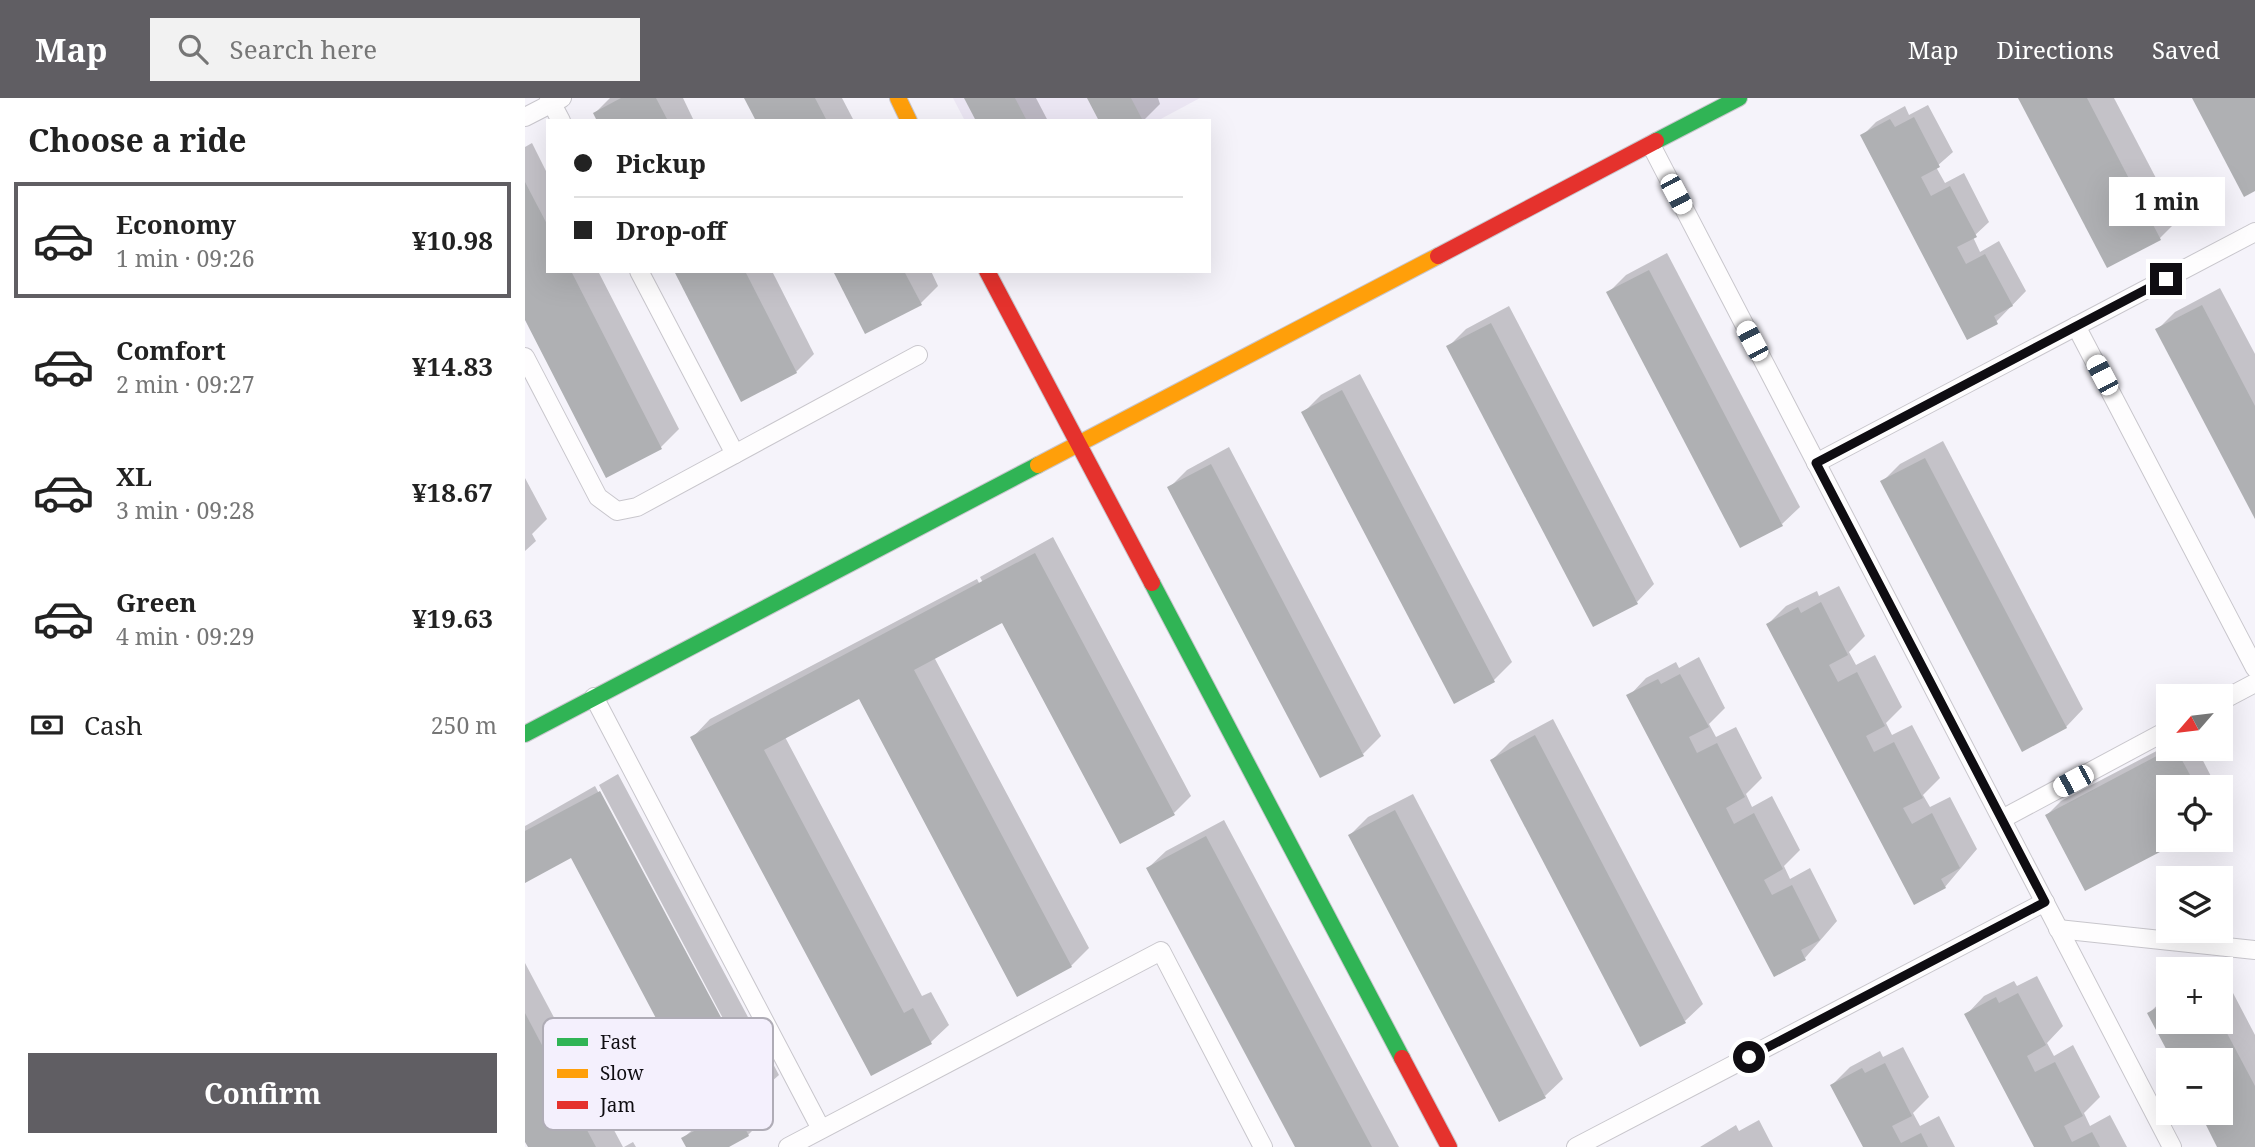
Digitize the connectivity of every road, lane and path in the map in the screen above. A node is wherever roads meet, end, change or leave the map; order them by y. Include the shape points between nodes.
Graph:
1 (898, 98) edge
2 (1739, 98) edge
3 (554, 100) edge
4 (525, 117) edge
5 (560, 119) edge
6 (908, 119) edge
7 (1651, 145) junction
8 (2255, 232) edge
9 (640, 273) edge
10 (988, 273) edge
11 (2076, 326) junction
12 (918, 355) dead end
13 (525, 357) edge
14 (1077, 446) junction
15 (735, 454) junction
16 (1816, 463) junction
17 (2255, 667) edge
18 (2255, 683) edge
19 (2233, 695) edge
20 (594, 697) junction
21 (525, 733) edge
22 (2156, 737) edge
23 (2002, 820) junction
24 (2045, 902) junction
25 (2058, 929) junction
26 (2255, 950) edge
27 (763, 1018) edge
28 (773, 1038) edge
29 (821, 1129) junction
30 (788, 1147) edge
31 (1263, 1147) edge
32 (1450, 1147) edge
33 (1576, 1147) edge
34 (2172, 1147) edge

1 - 6 street
2 - 7 street
3 - 4 lane
3 - 5 lane
7 - 14 street
7 - 16 lane
8 - 11 lane
9 - 15 lane
10 - 14 street
11 - 16 lane
11 - 17 lane
12 - 15 lane
13 - 15 lane via 598,497 617,511 637,507
14 - 20 street
14 - 32 street
16 - 23 lane
18 - 19 lane
20 - 21 street
20 - 27 lane
22 - 23 lane
23 - 24 lane
24 - 25 lane
24 - 33 lane
25 - 26 lane
25 - 34 lane
28 - 29 lane
29 - 30 lane
29 - 31 lane via 1161,951

